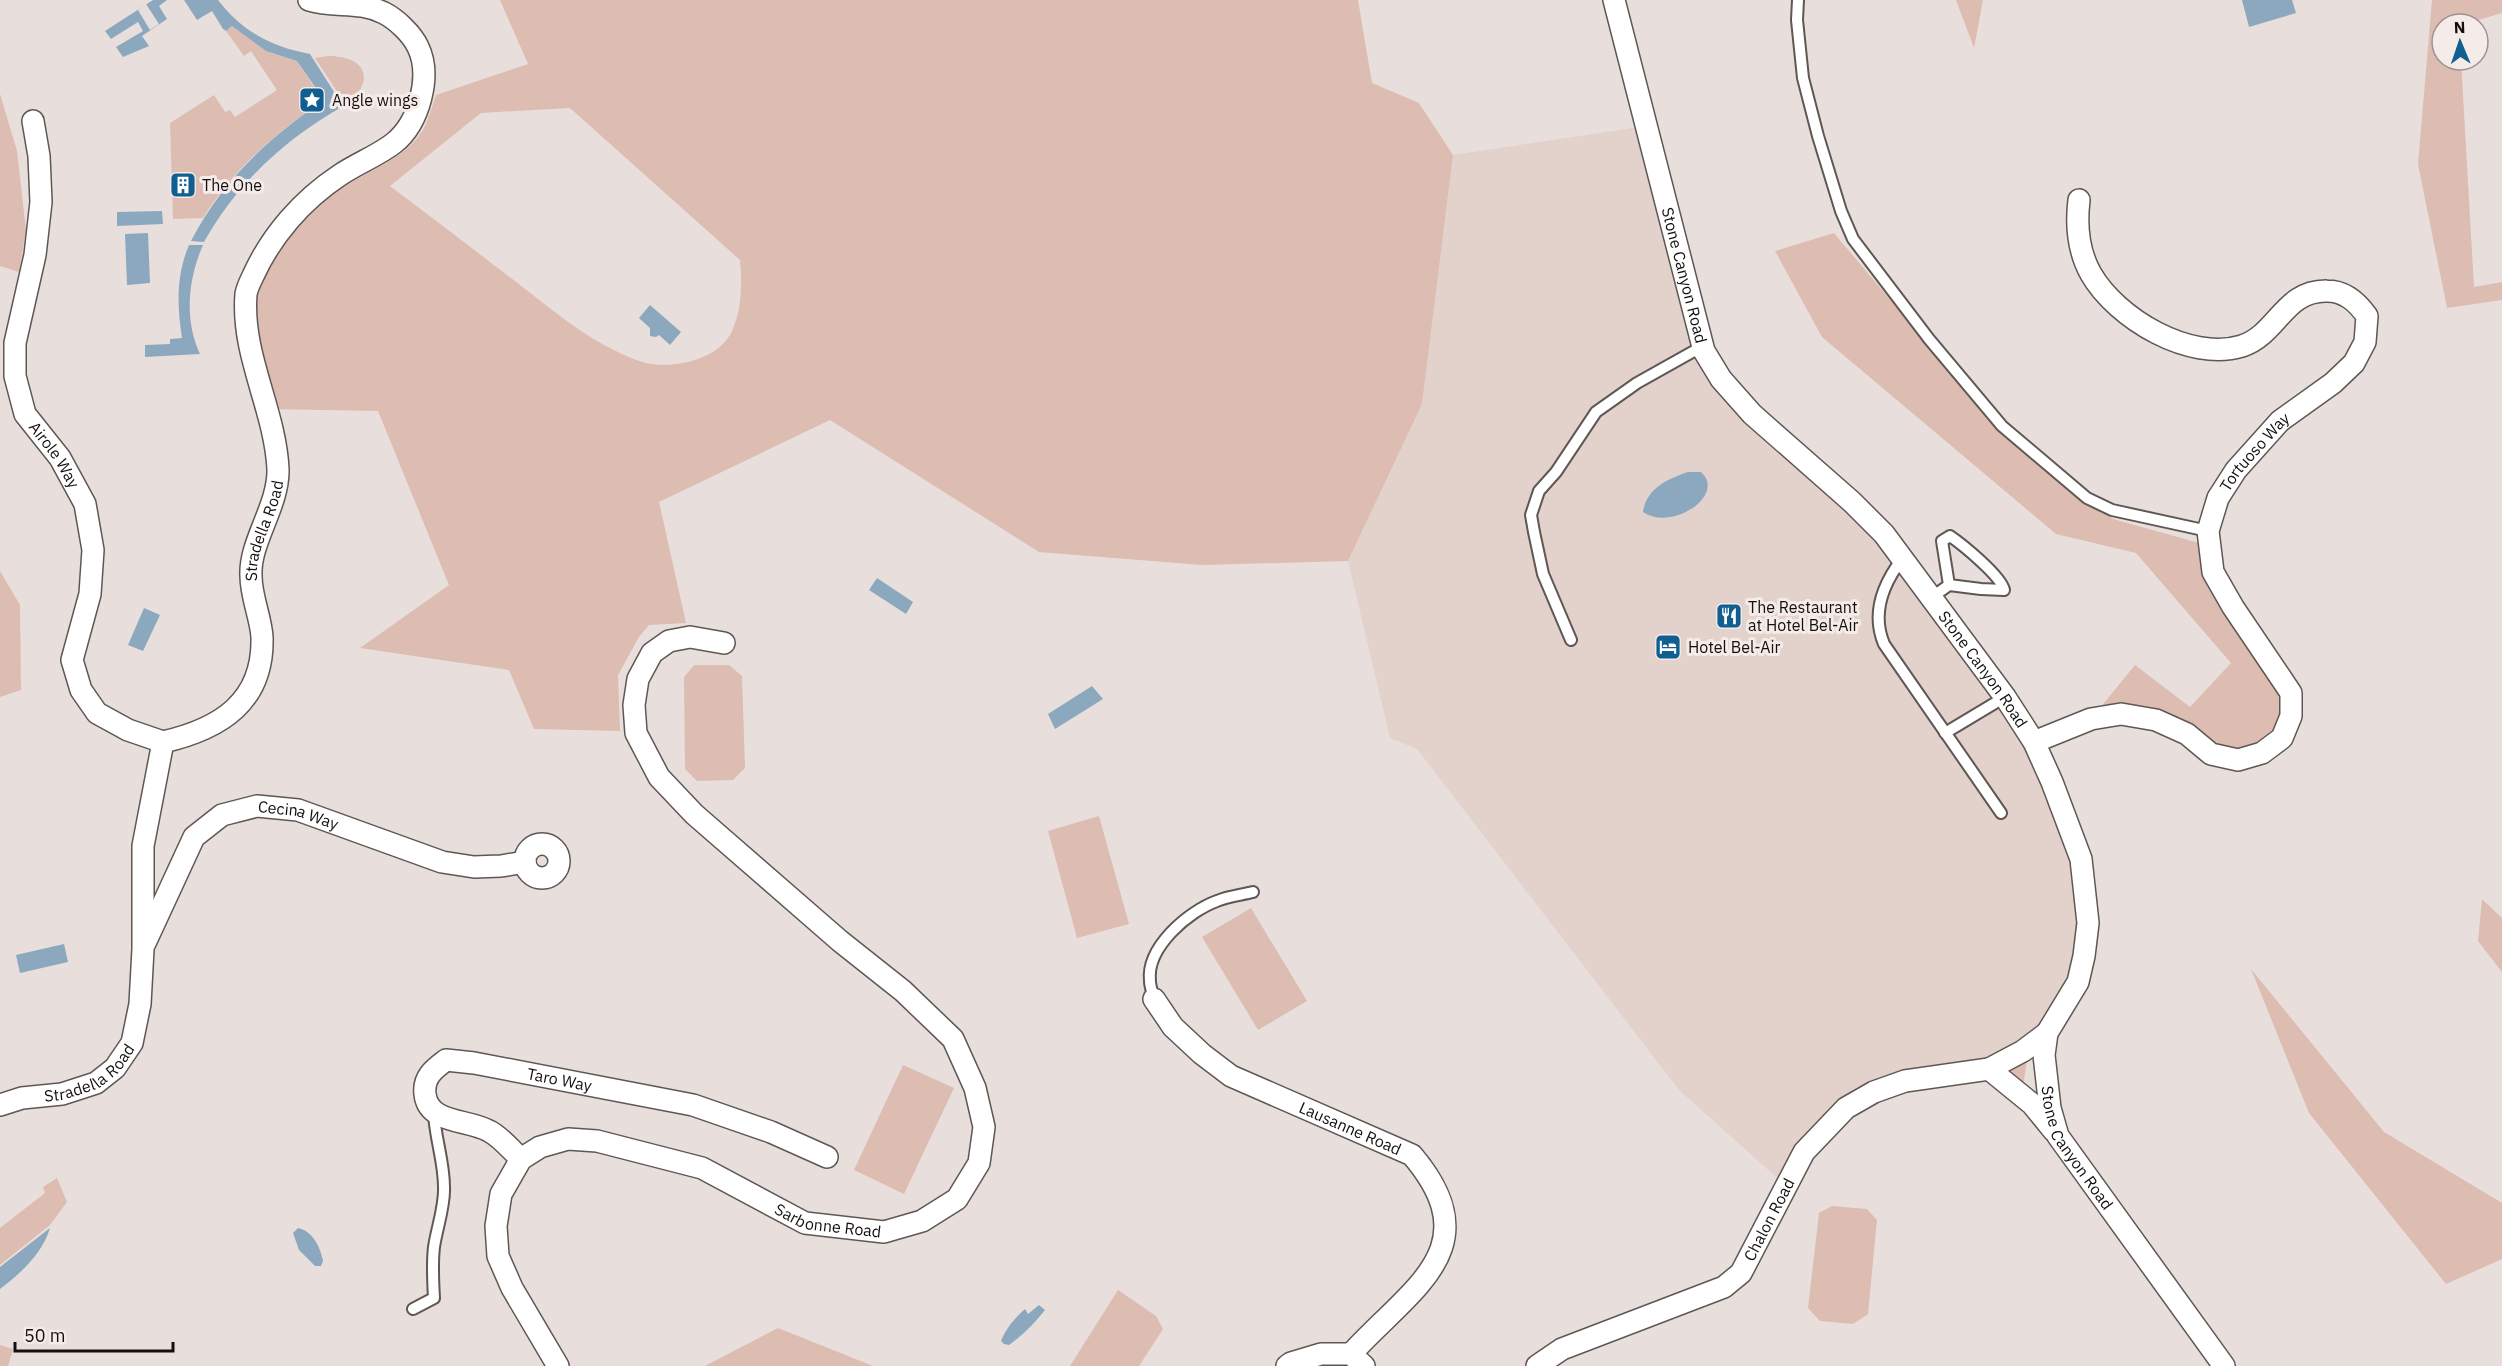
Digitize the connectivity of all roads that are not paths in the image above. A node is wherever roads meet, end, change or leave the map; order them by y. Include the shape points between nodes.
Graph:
1 (309, 0) edge
2 (1614, 0) edge
3 (1798, 0) edge
4 (33, 120) dead end
5 (2079, 200) dead end
6 (1703, 346) junction
7 (2208, 531) junction
8 (1902, 559) junction
9 (1949, 585) junction
10 (1931, 598) junction
11 (1571, 640) dead end
12 (724, 643) dead end
13 (2006, 697) junction
14 (1945, 733) junction
15 (164, 742) junction
16 (2034, 742) junction
17 (2001, 813) dead end
18 (525, 862) dead end
19 (1253, 892) dead end
20 (142, 949) junction
21 (1154, 999) joint
22 (2047, 1033) junction
23 (1989, 1069) junction
24 (0, 1105) edge
25 (434, 1113) junction
26 (2058, 1136) junction
27 (827, 1157) dead end
28 (521, 1159) junction
29 (414, 1309) dead end
30 (1358, 1360) edge
31 (558, 1366) edge
32 (1287, 1366) edge
33 (1537, 1366) edge
34 (2224, 1366) edge

1 - 15 street, Stradella Road via 360,3 385,13 402,27 418,47 423,72 422,100 411,123 394,144 337,177 309,199 278,233 246,291 249,344 274,439 278,471 274,499 250,573 262,635 261,657 254,688 232,711 195,735
2 - 6 street, Stone Canyon Road
3 - 7 lane via 1803,78 1841,211 1853,239 1929,339 2002,426 2086,498 2112,510
4 - 15 street, Airole Way via 41,202 35,255 15,343 15,376 25,414 60,458 85,504 93,550 90,594 72,660 81,690 97,713 128,730
5 - 7 street, Tortuoso Way via 2076,222 2092,275 2137,323 2188,346 2216,350 2243,345 2267,332 2284,308 2304,295 2328,291 2354,299 2367,316 2365,342 2354,363 2280,421 2236,470 2218,498
6 - 8 street, Stone Canyon Road via 1721,379 1752,414 1852,502
6 - 11 lane via 1637,383 1596,412 1556,472 1539,490 1531,515 1534,532 1543,574
7 - 16 street, Tortuoso Way via 2213,572 2291,693 2291,716 2282,738 2262,753 2238,760 2211,754 2187,734 2156,720 2121,714 2091,719
8 - 10 street, Stone Canyon Road
8 - 14 lane via 1883,589 1880,635
9 - 9 lane via 1942,541 1950,536 2004,590
9 - 10 lane
10 - 13 street, Stone Canyon Road
12 - 28 street, Sarbonne Road via 690,637 669,641 652,652 638,679 634,705 636,734 659,777 694,814 903,991 953,1039 975,1088 984,1127 979,1163 957,1199 922,1221 884,1232 805,1223 702,1168 597,1141 568,1139 540,1147
13 - 14 lane
13 - 16 street, Stone Canyon Road
14 - 17 lane
15 - 20 street, Stradella Road via 143,846
16 - 22 street, Stone Canyon Road via 2081,859 2088,923 2078,982
18 - 20 street, Cecina Way via 474,867 442,862 298,810 257,806 222,815 194,837
19 - 21 lane via 1218,900 1191,914 1165,939 1149,980
20 - 24 street, Stradella Road via 140,1004 132,1043 115,1068 96,1083 62,1094 22,1098
21 - 30 street, Lausanne Road via 1173,1027 1231,1076 1412,1155 1428,1173 1444,1216 1444,1238 1438,1259 1426,1278 1374,1328
22 - 23 street, Chalon Road
22 - 26 street, Stone Canyon Road via 2046,1084
23 - 26 street via 2032,1104
23 - 33 street, Chalon Road via 1905,1082 1874,1092 1846,1108 1804,1152 1741,1273 1724,1287 1562,1349
25 - 27 street, Taro Way via 426,1102 424,1086 431,1071 446,1060 474,1063 693,1105 771,1132
25 - 28 street via 489,1131
25 - 29 lane via 444,1189 434,1248 434,1298
26 - 34 street, Stone Canyon Road
28 - 31 street via 501,1194 496,1226 498,1256 512,1288
30 - 32 street via 1321,1354

